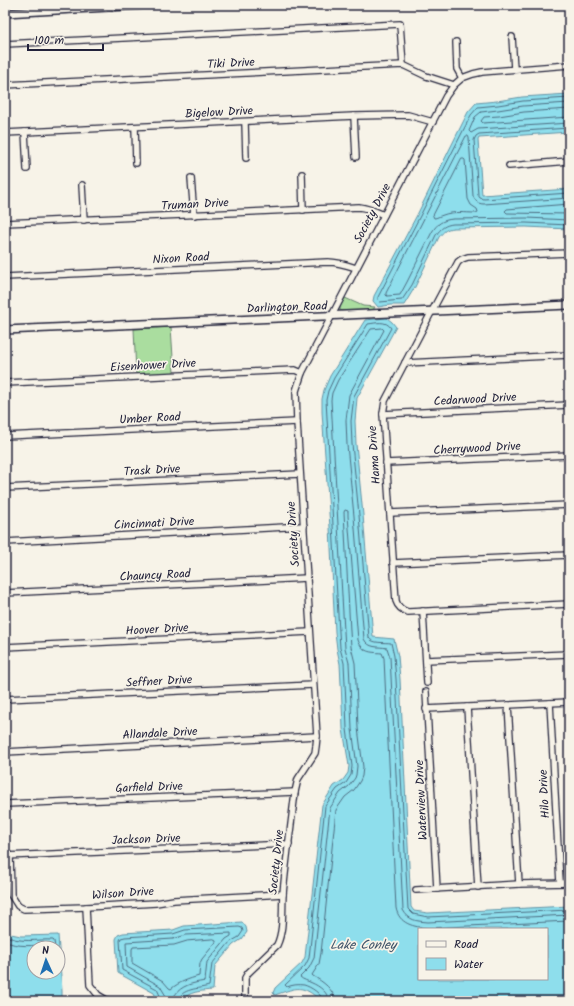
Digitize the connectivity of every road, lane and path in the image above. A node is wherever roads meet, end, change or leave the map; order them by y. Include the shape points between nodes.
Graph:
1 (143, 5) edge
2 (5, 13) edge
3 (512, 37) dead end
4 (456, 42) dead end
5 (5, 44) edge
6 (403, 65) junction
7 (569, 65) edge
8 (514, 69) junction
9 (462, 78) junction
10 (5, 85) edge
11 (454, 85) junction
12 (354, 116) junction
13 (245, 122) junction
14 (433, 122) junction
15 (135, 127) junction
16 (25, 132) junction
17 (5, 133) edge
18 (356, 156) dead end
19 (246, 158) dead end
20 (569, 161) edge
21 (136, 163) dead end
22 (509, 166) dead end
23 (27, 169) dead end
24 (302, 174) dead end
25 (191, 178) dead end
26 (82, 185) dead end
27 (303, 210) junction
28 (194, 215) junction
29 (384, 215) junction
30 (84, 220) junction
31 (5, 224) edge
32 (569, 253) edge
33 (356, 268) junction
34 (5, 277) edge
35 (569, 304) edge
36 (432, 311) junction
37 (332, 316) junction
38 (5, 330) edge
39 (569, 355) edge
40 (405, 363) junction
41 (302, 373) junction
42 (5, 383) edge
43 (569, 405) edge
44 (383, 414) junction
45 (297, 422) junction
46 (5, 436) edge
47 (569, 455) edge
48 (386, 463) junction
49 (300, 474) junction
50 (5, 488) edge
51 (569, 505) edge
52 (390, 513) junction
53 (304, 526) junction
54 (5, 542) edge
55 (569, 555) edge
56 (393, 562) junction
57 (307, 578) junction
58 (5, 593) edge
59 (569, 604) edge
60 (423, 611) junction
61 (310, 632) junction
62 (5, 647) edge
63 (569, 654) edge
64 (426, 660) junction
65 (427, 683) dead end
66 (313, 685) junction
67 (426, 692) dead end
68 (5, 699) edge
69 (569, 702) edge
70 (550, 703) junction
71 (508, 705) junction
72 (467, 707) junction
73 (426, 709) junction
74 (316, 736) junction
75 (5, 752) edge
76 (295, 792) junction
77 (5, 804) edge
78 (289, 844) junction
79 (8, 855) edge
80 (560, 883) junction
81 (569, 883) edge
82 (519, 884) junction
83 (478, 887) junction
84 (437, 889) junction
85 (416, 890) dead end
86 (283, 894) junction
87 (86, 907) junction
88 (108, 1001) edge
89 (245, 1001) edge

1 - 2 street
3 - 8 street
4 - 9 street via 457,69
5 - 6 street via 400,24
6 - 10 street, Tiki Drive
6 - 11 street, Tiki Drive
7 - 8 street
8 - 9 street via 482,72
9 - 11 street, Society Drive
11 - 14 street, Society Drive
12 - 13 street, Bigelow Drive
12 - 14 street, Bigelow Drive via 408,115
12 - 18 street
13 - 15 street, Bigelow Drive
13 - 19 street
14 - 29 street, Society Drive
15 - 16 street, Bigelow Drive
15 - 21 street
16 - 17 street, Bigelow Drive
16 - 23 street
20 - 22 street
24 - 27 street
25 - 28 street
26 - 30 street
27 - 28 street, Truman Drive
27 - 29 street, Truman Drive via 359,207
28 - 30 street, Truman Drive
29 - 33 street, Society Drive
30 - 31 street, Truman Drive
32 - 36 street, Hama Drive via 462,258
33 - 34 street, Nixon Road via 328,262
33 - 37 street, Society Drive
35 - 36 street, Darlington Road
36 - 37 street, Darlington Road
36 - 40 street, Hama Drive
37 - 38 street, Darlington Road
37 - 41 street, Society Drive
39 - 40 street
40 - 44 street, Hama Drive via 385,401
41 - 42 street, Eisenhower Drive via 295,370
41 - 45 street, Society Drive via 296,391
43 - 44 street, Cedarwood Drive
44 - 48 street, Hama Drive
45 - 46 street, Umber Road
45 - 49 street, Society Drive
47 - 48 street, Cherrywood Drive
48 - 52 street, Hama Drive
49 - 50 street, Trask Drive
49 - 53 street, Society Drive
51 - 52 street
52 - 56 street, Hama Drive
53 - 54 street, Cincinnati Drive
53 - 57 street, Society Drive
55 - 56 street
56 - 60 street, Hama Drive via 399,608 408,612
57 - 58 street, Chauncy Road
57 - 61 street, Society Drive
59 - 60 street
60 - 64 street
61 - 62 street, Hoover Drive
61 - 66 street, Society Drive
63 - 64 street
64 - 65 street
66 - 68 street, Seffner Drive
66 - 74 street, Society Drive
67 - 73 street, Waterview Drive
69 - 70 street
70 - 71 street
70 - 80 street, Hilo Drive
71 - 72 street
71 - 82 street
72 - 73 street
72 - 83 street
73 - 84 street, Waterview Drive
74 - 75 street, Allandale Drive
74 - 76 street, Society Drive via 315,753 298,779
76 - 77 street, Garfield Drive
76 - 78 street, Society Drive
78 - 79 street, Jackson Drive
78 - 86 street, Society Drive
79 - 87 street, Wilson Drive via 11,896 18,906 24,909
80 - 81 street
80 - 82 street
82 - 83 street
83 - 84 street
84 - 85 street
86 - 87 street, Wilson Drive
86 - 89 street, Society Drive via 279,940 245,978
87 - 88 street via 90,985 98,996

